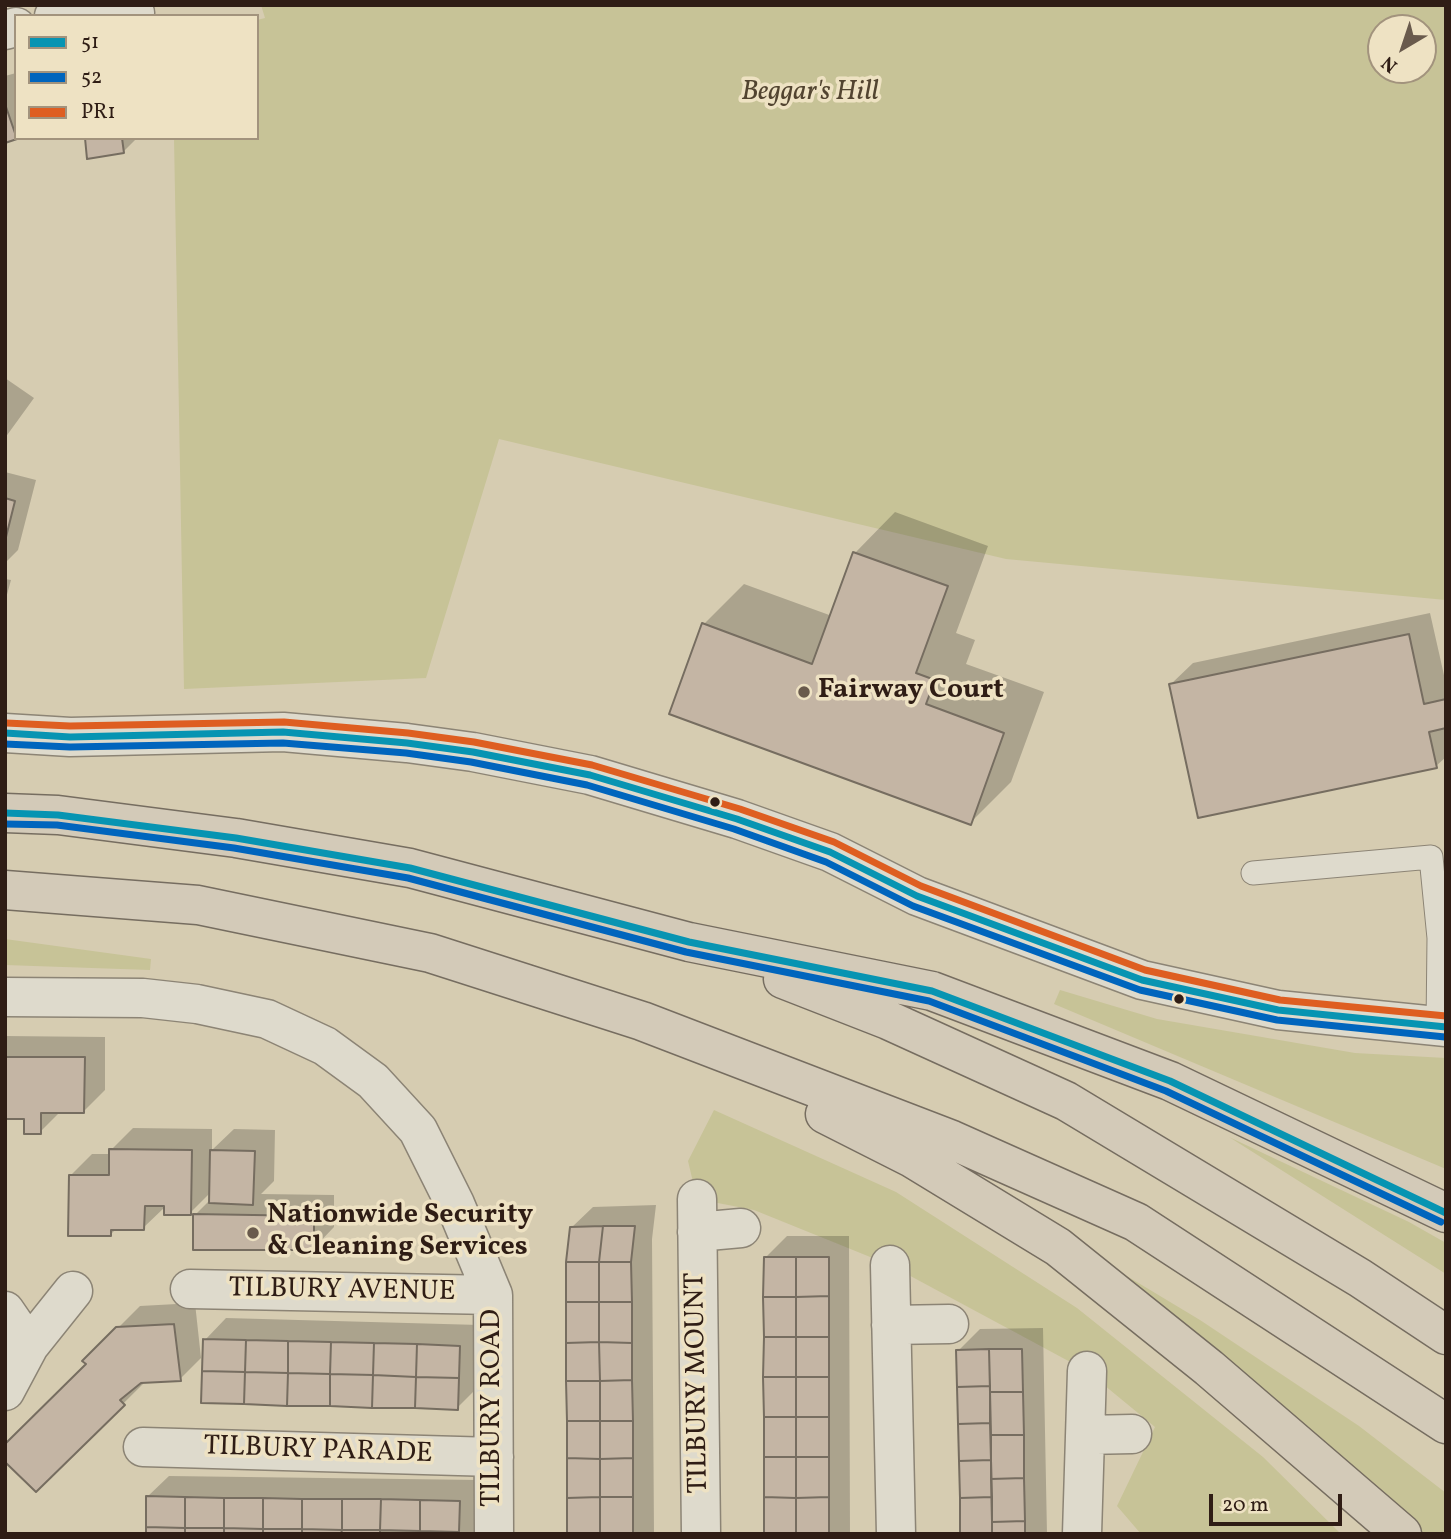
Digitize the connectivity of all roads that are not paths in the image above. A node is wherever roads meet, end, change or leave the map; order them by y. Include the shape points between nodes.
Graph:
1 (135, 13) dead end
2 (95, 14) edge
3 (5, 733) edge
4 (5, 813) edge
5 (1253, 873) dead end
6 (5, 890) edge
7 (690, 942) junction
8 (5, 997) edge
9 (642, 1021) junction
10 (1442, 1027) edge
11 (1446, 1213) edge
12 (741, 1228) dead end
13 (890, 1265) dead end
14 (190, 1289) dead end
15 (74, 1292) dead end
16 (493, 1294) junction
17 (5, 1311) edge
18 (949, 1324) dead end
19 (891, 1325) junction
20 (1446, 1335) edge
21 (29, 1346) junction
22 (1087, 1371) dead end
23 (5, 1391) edge
24 (1446, 1424) edge
25 (1132, 1434) dead end
26 (1085, 1435) junction
27 (143, 1447) dead end
28 (494, 1457) junction
29 (494, 1534) edge
30 (701, 1534) edge
31 (896, 1534) edge
32 (1083, 1534) edge
33 (1402, 1534) edge

1 - 2 street
3 - 10 street via 69,737 283,732 473,752 590,775 830,852 917,896 1142,980 1278,1010
4 - 7 highway via 58,815 236,838 410,868
5 - 10 lane via 1431,857
6 - 9 highway via 198,905 430,953
7 - 11 highway via 932,990 1170,1082
7 - 20 highway via 888,1020 1066,1101
8 - 16 street, TILBURY ROAD via 143,998 197,1004 267,1019 325,1046 373,1081 418,1130
9 - 24 highway via 952,1140 1136,1222
9 - 33 highway via 912,1158 1058,1247 1209,1368
12 - 30 street, TILBURY MOUNT via 697,1216
13 - 19 street
14 - 16 street, TILBURY AVENUE
15 - 21 street
16 - 28 street, TILBURY ROAD
17 - 21 street
18 - 19 street
19 - 31 street
21 - 23 street
22 - 26 street
25 - 26 street
26 - 32 street
27 - 28 street, TILBURY PARADE
28 - 29 street, TILBURY ROAD

